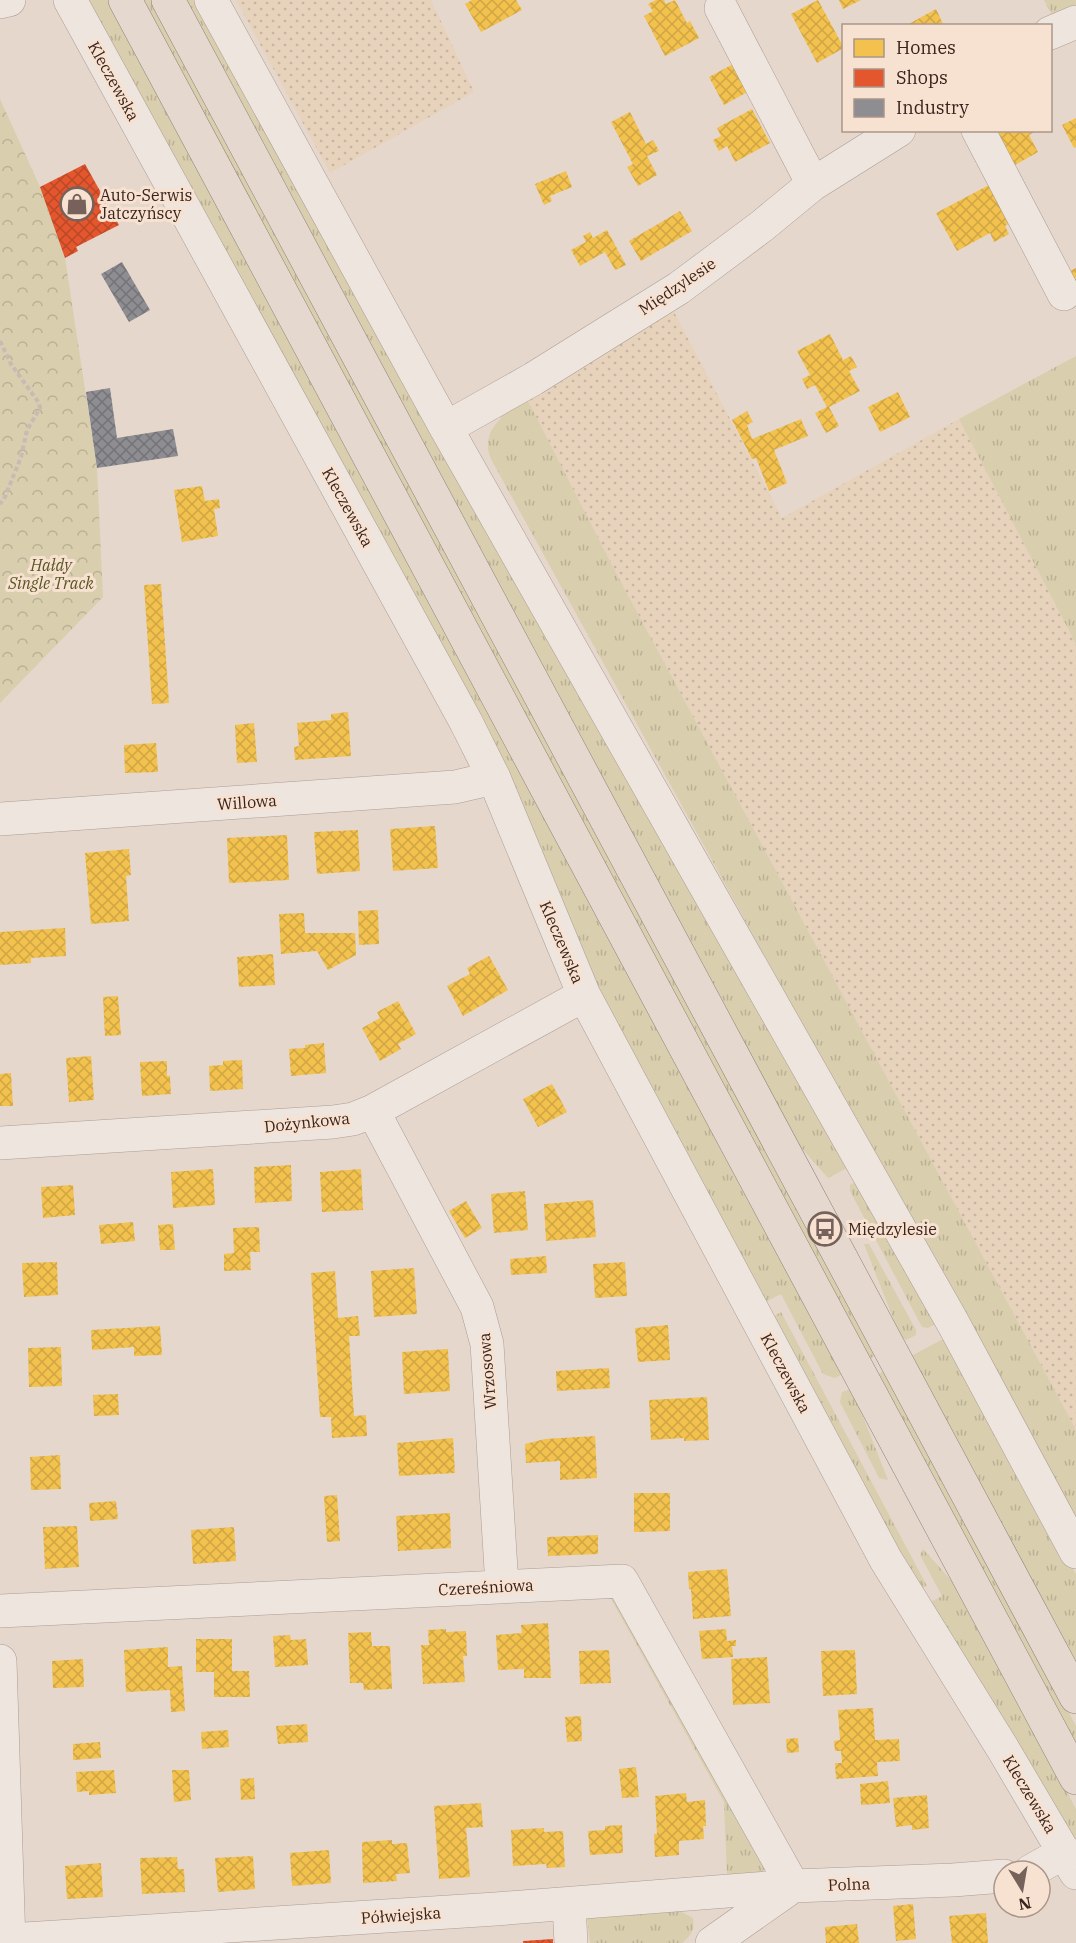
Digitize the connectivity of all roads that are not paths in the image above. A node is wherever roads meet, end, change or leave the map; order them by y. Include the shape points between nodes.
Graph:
1 (9, 0) edge
2 (70, 0) edge
3 (125, 0) edge
4 (168, 0) edge
5 (211, 0) edge
6 (0, 2) edge
7 (721, 8) dead end
8 (1076, 22) edge
9 (1052, 32) edge
10 (897, 132) edge
11 (979, 132) edge
12 (813, 184) junction
13 (1064, 294) dead end
14 (446, 428) junction
15 (494, 778) junction
16 (0, 819) edge
17 (584, 994) junction
18 (373, 1111) junction
19 (0, 1143) edge
20 (1076, 1552) edge
21 (502, 1586) junction
22 (0, 1611) edge
23 (0, 1661) edge
24 (1076, 1697) edge
25 (1076, 1778) edge
26 (1070, 1863) edge
27 (1052, 1867) edge
28 (992, 1877) edge
29 (793, 1886) junction
30 (569, 1904) junction
31 (392, 1929) edge
32 (9, 1942) edge
33 (571, 1943) edge
34 (712, 1943) edge

1 - 6 street
2 - 15 street, Kleczewska
3 - 25 main road
4 - 24 main road
5 - 14 street
7 - 12 street
8 - 9 street
10 - 12 street, Międzylesie
11 - 13 street
12 - 14 street, Międzylesie via 679,288
14 - 20 street via 954,1323
15 - 16 street, Willowa via 455,787
15 - 17 street, Kleczewska
17 - 18 street, Dożynkowa
17 - 26 street, Kleczewska via 885,1560
18 - 19 street, Dożynkowa via 333,1122
18 - 21 street, Wrzosowa via 477,1307 483,1326
21 - 22 street, Czereśniowa
21 - 29 street, Czereśniowa via 622,1581
23 - 32 street
26 - 27 street
28 - 29 street, Polna
29 - 30 street, Półwiejska
29 - 34 street
30 - 31 street, Półwiejska
30 - 33 street
31 - 32 street, Półwiejska

